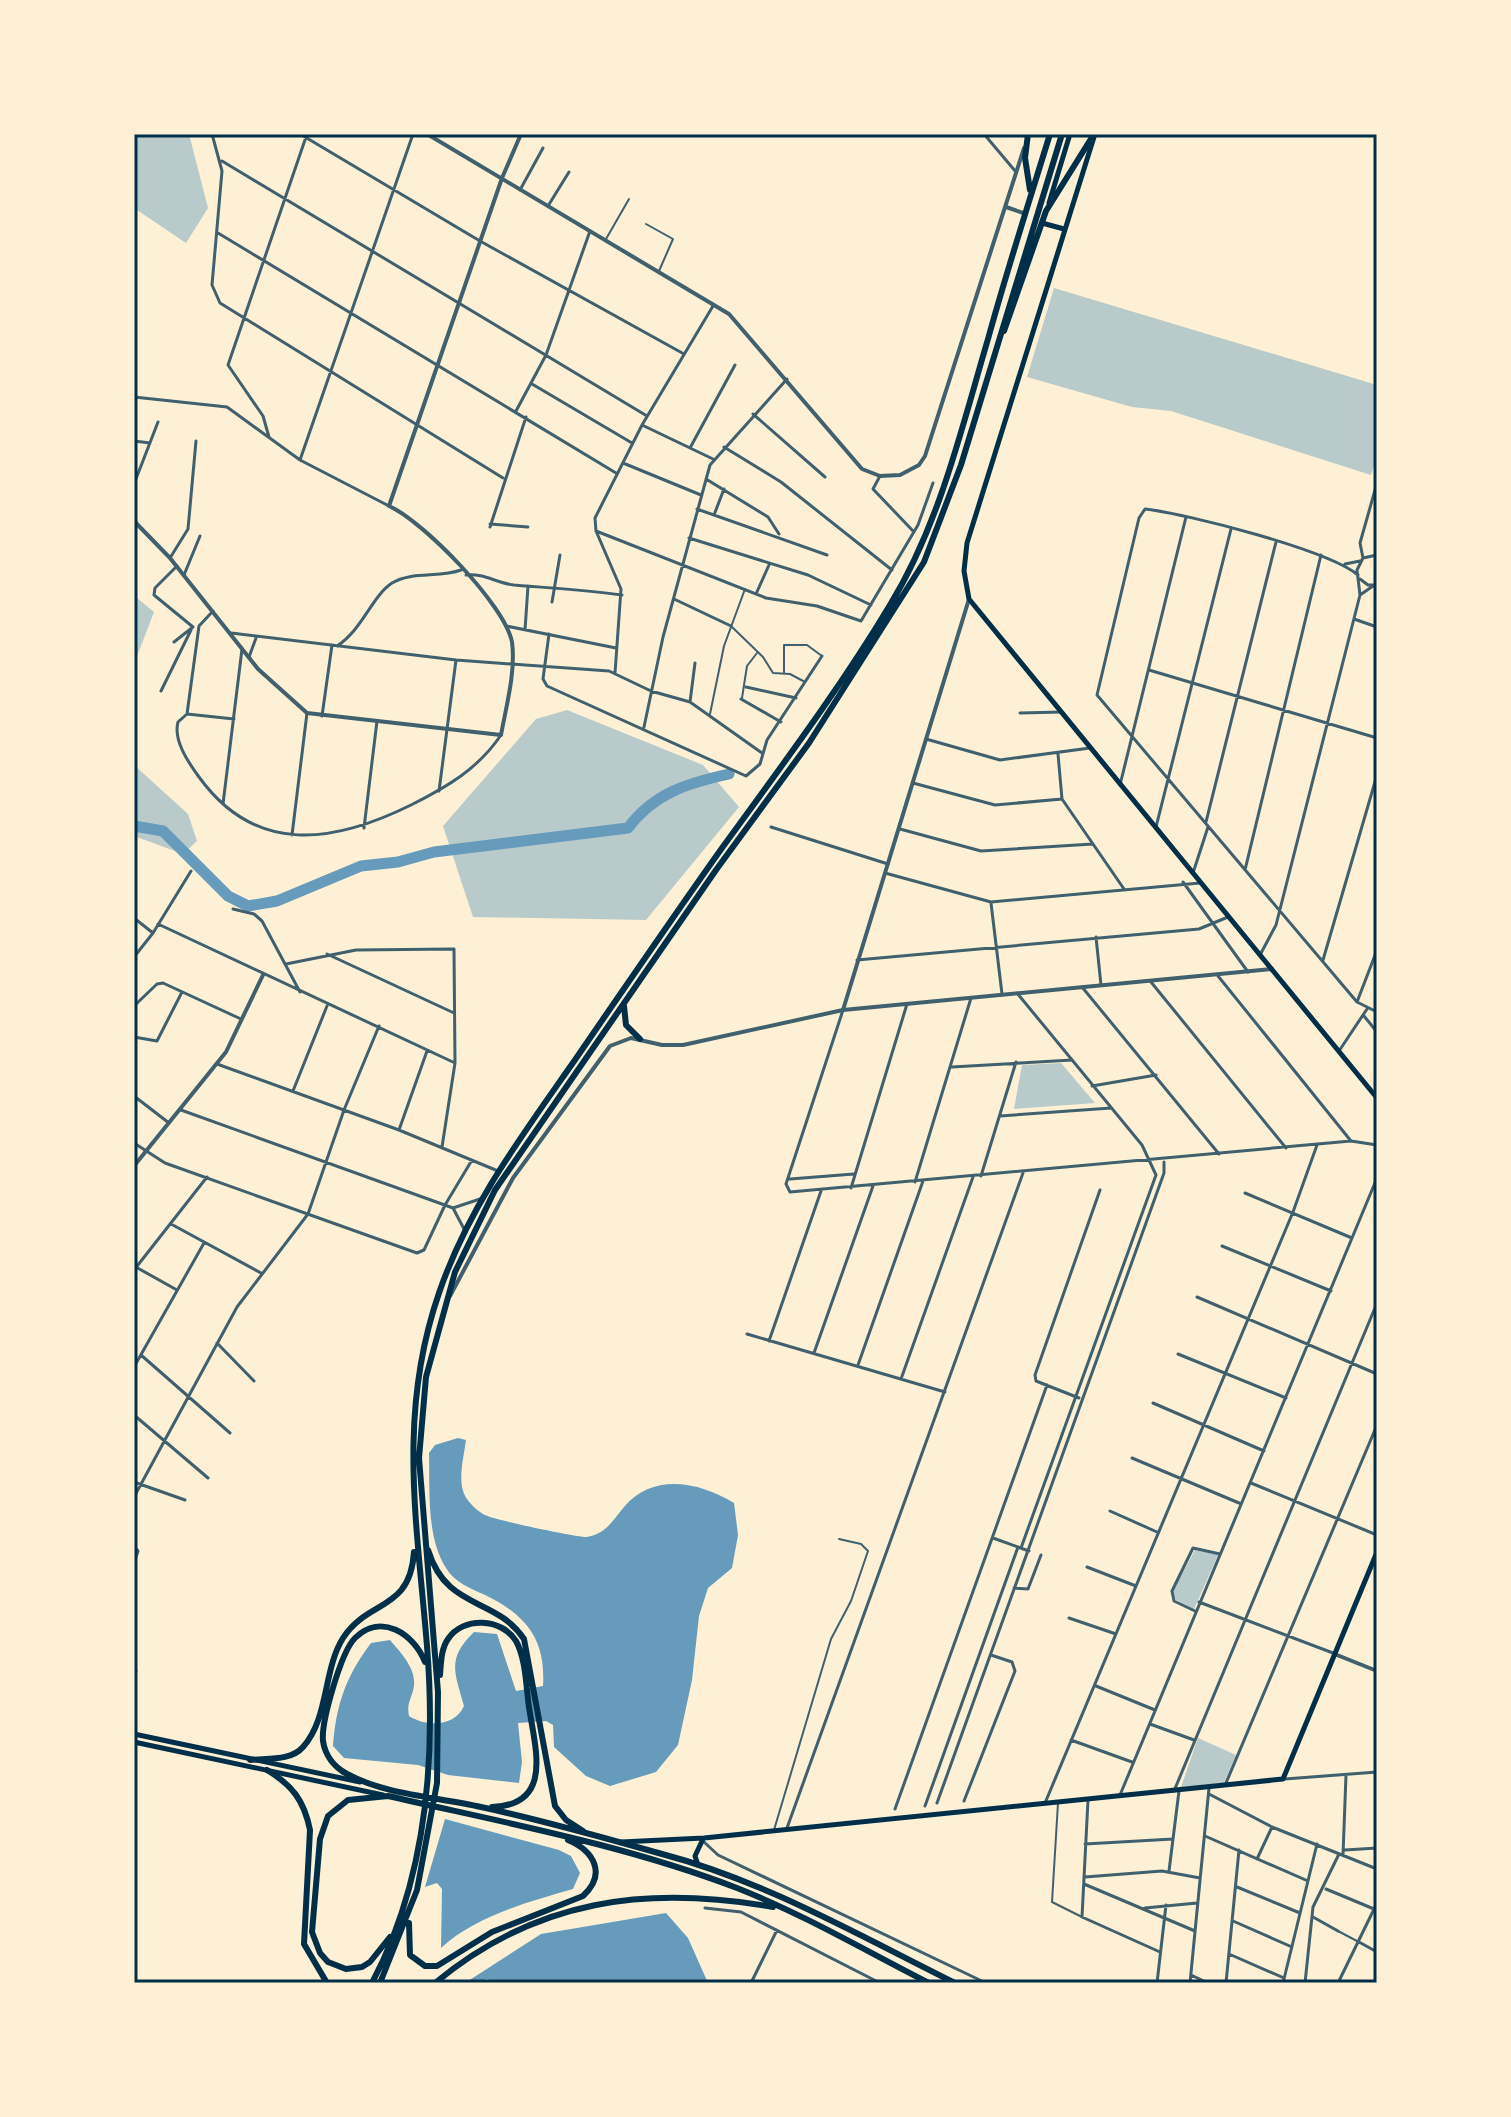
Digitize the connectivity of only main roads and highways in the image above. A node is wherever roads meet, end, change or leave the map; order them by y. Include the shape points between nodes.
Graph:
1 (1028, 134) edge
2 (1050, 134) edge
3 (1062, 134) edge
4 (1070, 134) edge
5 (1094, 134) edge
6 (1029, 202) junction
7 (1046, 211) junction
8 (1042, 223) junction
9 (1064, 229) junction
10 (989, 367) junction
11 (626, 1000) junction
12 (640, 1039) road end
13 (1377, 1098) edge
14 (419, 1534) junction
15 (1377, 1552) edge
16 (428, 1669) junction
17 (530, 1686) junction
18 (438, 1692) junction
19 (134, 1734) edge
20 (134, 1742) edge
21 (250, 1760) junction
22 (267, 1770) junction
23 (365, 1783) junction
24 (388, 1796) junction
25 (484, 1807) junction
26 (553, 1834) junction
27 (589, 1835) junction
28 (704, 1838) junction
29 (618, 1842) junction
30 (698, 1865) junction
31 (784, 1909) junction
32 (410, 1911) junction
33 (395, 1930) junction
34 (327, 1983) edge
35 (372, 1983) edge
36 (380, 1983) edge
37 (435, 1983) edge
38 (929, 1983) edge
39 (955, 1983) edge

1 - 6 highway
2 - 6 highway
3 - 10 highway
4 - 7 main road
5 - 7 highway
5 - 9 main road
6 - 14 highway via 944,489 909,572 844,679 665,927 498,1171 464,1230 438,1294 420,1364 411,1440
7 - 8 highway
8 - 9 main road
8 - 10 highway
9 - 13 main road via 967,543 969,599
10 - 11 highway via 945,512 911,585 809,743
11 - 12 highway via 624,1021
11 - 14 highway via 495,1190 466,1246 431,1352 421,1422
14 - 16 highway
14 - 17 highway via 445,1585 518,1629 528,1650
14 - 18 highway
14 - 21 highway via 409,1580 398,1596 342,1640 303,1747 289,1756
15 - 28 main road via 1283,1779
16 - 23 highway via 416,1642 402,1631 373,1628 349,1645 323,1745 336,1767
16 - 33 highway via 427,1782 409,1886
17 - 18 highway via 512,1636 497,1626 474,1623 447,1640
17 - 25 highway via 538,1765 534,1783 519,1800
17 - 27 highway via 555,1806
18 - 32 highway via 437,1783
19 - 21 main road
20 - 22 main road
21 - 23 main road
22 - 24 main road
22 - 34 highway via 294,1789 307,1816 304,1944
23 - 25 highway
24 - 26 highway
24 - 33 highway via 348,1800 328,1816 320,1839 312,1932 328,1962 355,1969 370,1962
25 - 27 highway
26 - 31 highway via 706,1877
26 - 32 highway via 580,1845 594,1859 593,1884 583,1896 514,1922 431,1967 410,1955
27 - 29 highway
28 - 29 main road
28 - 30 main road via 695,1856
29 - 30 highway
30 - 39 highway via 789,1902
31 - 37 highway via 719,1898 661,1896 581,1907 513,1932
31 - 38 highway
32 - 36 highway
33 - 35 highway

